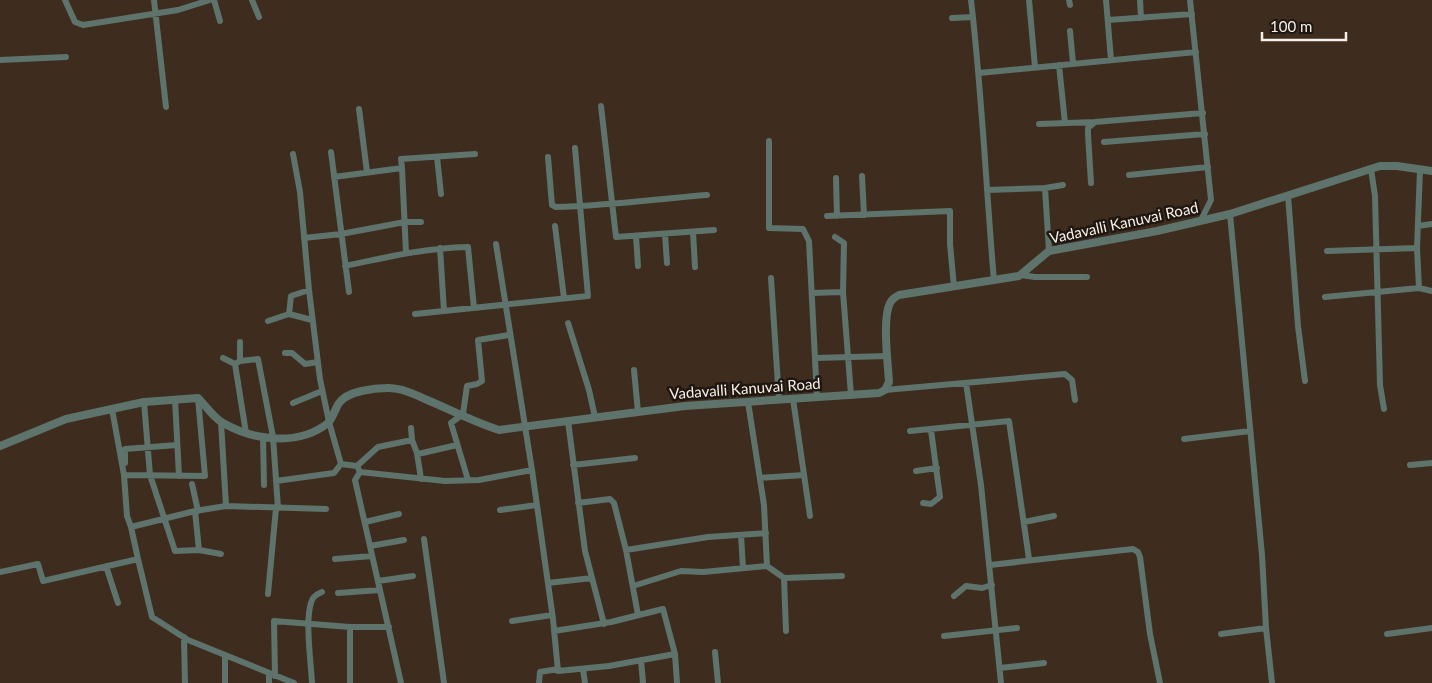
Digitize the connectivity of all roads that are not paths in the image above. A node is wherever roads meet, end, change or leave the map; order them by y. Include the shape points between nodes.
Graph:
1 (65, 0) edge
2 (154, 0) edge
3 (212, 0) edge
4 (252, 0) edge
5 (971, 0) edge
6 (1029, 0) edge
7 (1106, 0) edge
8 (1140, 0) edge
9 (1190, 0) edge
10 (156, 13) junction
11 (1192, 14) junction
12 (973, 16) junction
13 (259, 17) dead end
14 (952, 18) dead end
15 (1141, 18) junction
16 (1108, 20) junction
17 (220, 21) dead end
18 (1070, 31) dead end
19 (1196, 52) junction
20 (66, 58) dead end
21 (0, 60) edge
22 (1111, 60) junction
23 (1073, 63) junction
24 (1059, 64) junction
25 (1035, 67) junction
26 (980, 73) junction
27 (601, 106) dead end
28 (166, 107) dead end
29 (359, 109) dead end
30 (1203, 113) junction
31 (1095, 122) junction
32 (1065, 123) junction
33 (1039, 124) dead end
34 (1205, 134) junction
35 (769, 141) dead end
36 (1104, 142) dead end
37 (575, 148) dead end
38 (331, 152) dead end
39 (293, 154) dead end
40 (475, 154) dead end
41 (437, 157) junction
42 (548, 157) dead end
43 (1208, 166) junction
44 (402, 168) junction
45 (1371, 169) junction
46 (1420, 169) junction
47 (1432, 171) edge
48 (367, 172) junction
49 (1129, 175) dead end
50 (862, 176) dead end
51 (334, 177) junction
52 (836, 178) dead end
53 (1091, 183) dead end
54 (1063, 185) dead end
55 (1046, 188) junction
56 (986, 190) junction
57 (441, 194) dead end
58 (707, 195) dead end
59 (1288, 195) junction
60 (1211, 200) junction
61 (612, 204) junction
62 (580, 207) junction
63 (1230, 214) junction
64 (864, 215) junction
65 (827, 216) dead end
66 (837, 216) junction
67 (1213, 218) junction
68 (1201, 220) junction
69 (405, 222) junction
70 (421, 222) dead end
71 (1432, 224) edge
72 (555, 226) dead end
73 (1418, 226) junction
74 (714, 230) dead end
75 (693, 232) junction
76 (341, 234) junction
77 (665, 234) junction
78 (636, 236) junction
79 (835, 237) dead end
80 (304, 238) junction
81 (496, 244) dead end
82 (440, 248) junction
83 (1418, 248) junction
84 (1376, 249) junction
85 (1049, 251) junction
86 (1327, 251) dead end
87 (406, 253) junction
88 (667, 263) dead end
89 (346, 266) junction
90 (638, 266) dead end
91 (695, 267) dead end
92 (1021, 275) junction
93 (1087, 277) dead end
94 (771, 278) dead end
95 (994, 281) junction
96 (954, 287) junction
97 (1419, 288) junction
98 (309, 290) junction
99 (1432, 291) edge
100 (349, 292) dead end
101 (812, 292) junction
102 (843, 292) junction
103 (1377, 292) junction
104 (1325, 297) dead end
105 (564, 298) junction
106 (504, 305) junction
107 (474, 308) junction
108 (444, 311) junction
109 (289, 314) junction
110 (415, 314) dead end
111 (312, 320) junction
112 (268, 321) dead end
113 (568, 323) dead end
114 (509, 335) junction
115 (240, 342) dead end
116 (285, 353) dead end
117 (888, 356) junction
118 (848, 357) junction
119 (223, 358) dead end
120 (815, 358) junction
121 (237, 362) junction
122 (318, 362) junction
123 (634, 370) dead end
124 (1305, 381) dead end
125 (966, 383) junction
126 (885, 390) junction
127 (322, 391) junction
128 (851, 395) junction
129 (198, 398) junction
130 (817, 398) junction
131 (175, 399) junction
132 (779, 400) junction
133 (792, 400) junction
134 (1075, 400) dead end
135 (144, 402) junction
136 (748, 402) junction
137 (294, 403) dead end
138 (112, 409) junction
139 (1384, 409) dead end
140 (638, 412) junction
141 (463, 414) junction
142 (595, 417) junction
143 (568, 421) junction
144 (221, 422) junction
145 (329, 422) junction
146 (972, 425) junction
147 (525, 426) junction
148 (411, 428) dead end
149 (931, 430) junction
150 (910, 431) dead end
151 (1250, 432) junction
152 (246, 433) junction
153 (263, 436) junction
154 (273, 438) junction
155 (1184, 438) dead end
156 (412, 440) junction
157 (177, 445) junction
158 (457, 445) junction
159 (0, 446) edge
160 (148, 447) junction
161 (418, 454) junction
162 (635, 458) dead end
163 (125, 463) dead end
164 (1432, 463) edge
165 (341, 464) junction
166 (573, 465) junction
167 (1410, 465) dead end
168 (937, 468) junction
169 (359, 469) junction
170 (532, 470) junction
171 (916, 471) dead end
172 (124, 474) junction
173 (150, 475) junction
174 (804, 475) junction
175 (179, 476) junction
176 (760, 478) junction
177 (421, 479) junction
178 (468, 480) junction
179 (276, 481) junction
180 (192, 484) dead end
181 (264, 485) dead end
182 (578, 503) junction
183 (922, 503) dead end
184 (537, 505) junction
185 (226, 506) junction
186 (277, 508) junction
187 (326, 509) dead end
188 (500, 510) dead end
189 (196, 511) junction
190 (399, 514) dead end
191 (810, 516) dead end
192 (1054, 516) dead end
193 (165, 518) junction
194 (365, 522) junction
195 (1024, 522) junction
196 (131, 527) junction
197 (766, 533) junction
198 (741, 535) junction
199 (424, 539) dead end
200 (404, 540) dead end
201 (370, 546) junction
202 (199, 550) junction
203 (626, 550) junction
204 (222, 554) dead end
205 (372, 556) junction
206 (138, 559) junction
207 (335, 560) dead end
208 (1030, 560) junction
209 (990, 565) junction
210 (106, 566) junction
211 (767, 566) junction
212 (743, 568) junction
213 (0, 572) edge
214 (413, 576) dead end
215 (842, 576) dead end
216 (592, 578) junction
217 (784, 578) junction
218 (378, 581) junction
219 (548, 583) junction
220 (992, 585) junction
221 (632, 586) junction
222 (380, 590) junction
223 (322, 592) dead end
224 (338, 593) dead end
225 (268, 594) dead end
226 (954, 596) dead end
227 (118, 603) dead end
228 (552, 615) junction
229 (638, 615) junction
230 (512, 621) dead end
231 (309, 624) junction
232 (604, 624) junction
233 (350, 627) junction
234 (388, 627) junction
235 (1017, 628) dead end
236 (1266, 628) junction
237 (1432, 628) edge
238 (996, 630) junction
239 (554, 631) junction
240 (786, 631) dead end
241 (1221, 634) dead end
242 (1387, 634) dead end
243 (944, 636) dead end
244 (184, 638) junction
245 (715, 652) dead end
246 (675, 654) junction
247 (225, 655) junction
248 (641, 660) junction
249 (1044, 663) dead end
250 (1000, 668) junction
251 (558, 669) junction
252 (584, 669) junction
253 (272, 674) junction
254 (185, 683) edge
255 (225, 683) edge
256 (269, 683) edge
257 (294, 683) edge
258 (312, 683) edge
259 (350, 683) edge
260 (401, 683) edge
261 (444, 683) edge
262 (539, 683) edge
263 (585, 683) edge
264 (643, 683) edge
265 (678, 683) edge
266 (718, 683) edge
267 (1002, 683) edge
268 (1160, 683) edge
269 (1272, 683) edge

1 - 10 street via 75,22 83,25
2 - 10 street
3 - 10 street
3 - 17 street
4 - 13 street
5 - 12 street
6 - 25 street
7 - 16 street
8 - 15 street
9 - 11 street
10 - 28 street
11 - 15 street
11 - 19 street
12 - 14 street
12 - 26 street
15 - 16 street
16 - 22 street
18 - 23 street
19 - 22 street
19 - 30 street
20 - 21 street
22 - 23 street
23 - 24 street
24 - 25 street
24 - 32 street
25 - 26 street
26 - 56 street
27 - 61 street
29 - 48 street
30 - 31 street
30 - 34 street
31 - 32 street
31 - 53 street via 1088,128
32 - 33 street
34 - 36 street
34 - 43 street
35 - 101 street via 768,228 802,229 809,241
37 - 62 street
38 - 51 street
39 - 80 street
40 - 41 street
41 - 44 street via 401,159
41 - 57 street
42 - 62 street via 552,205
43 - 49 street
43 - 60 street
44 - 48 street
44 - 69 street
45 - 46 street, Vadavalli Kanuvai Road via 1397,166
45 - 59 street, Vadavalli Kanuvai Road
45 - 84 street
46 - 47 street, Vadavalli Kanuvai Road
46 - 73 street
48 - 51 street
50 - 64 street
51 - 76 street
52 - 66 street
54 - 55 street
55 - 56 street
55 - 85 street
56 - 95 street
58 - 61 street
59 - 63 street, Vadavalli Kanuvai Road
59 - 124 street
60 - 67 street
60 - 68 street
61 - 62 street
61 - 78 street via 616,237
62 - 105 street via 588,296
63 - 67 street, Vadavalli Kanuvai Road
63 - 151 street
64 - 66 street
64 - 96 street via 950,211
65 - 66 street
67 - 68 street, Vadavalli Kanuvai Road
68 - 85 street, Vadavalli Kanuvai Road
69 - 70 street
69 - 76 street
69 - 87 street
71 - 73 street
72 - 105 street
73 - 83 street
74 - 75 street
75 - 77 street
75 - 91 street
76 - 80 street
76 - 89 street
77 - 78 street
77 - 88 street
78 - 90 street
79 - 102 street via 844,243
80 - 98 street
81 - 106 street
82 - 87 street
82 - 107 street via 468,247
82 - 108 street
83 - 84 street
83 - 97 street
84 - 86 street
84 - 103 street
85 - 92 street, Vadavalli Kanuvai Road
87 - 89 street
89 - 100 street
92 - 93 street
92 - 95 street, Vadavalli Kanuvai Road
94 - 132 street
95 - 96 street, Vadavalli Kanuvai Road
96 - 117 street, Vadavalli Kanuvai Road via 893,298 887,320
97 - 99 street
97 - 103 street
98 - 109 street via 291,296
98 - 111 street
101 - 102 street
101 - 120 street
102 - 118 street
103 - 104 street
103 - 139 street via 1380,385
105 - 106 street
106 - 107 street
106 - 114 street
107 - 108 street
108 - 110 street
109 - 111 street
109 - 112 street
111 - 122 street
113 - 142 street
114 - 141 street via 478,340 482,381 467,386
114 - 147 street
115 - 121 street
116 - 122 street via 292,352 305,364
117 - 118 street
117 - 126 street, Vadavalli Kanuvai Road via 889,382
118 - 120 street
118 - 128 street
119 - 121 street
120 - 130 street
121 - 152 street
121 - 154 street via 258,359
122 - 127 street
123 - 140 street
125 - 126 street
125 - 134 street via 1065,374 1072,380
125 - 146 street
126 - 128 street, Vadavalli Kanuvai Road
127 - 137 street
127 - 145 street
128 - 130 street, Vadavalli Kanuvai Road
129 - 131 street
129 - 144 street
129 - 175 street via 205,476
130 - 133 street, Vadavalli Kanuvai Road
131 - 135 street
131 - 157 street
132 - 133 street, Vadavalli Kanuvai Road
132 - 136 street, Vadavalli Kanuvai Road
133 - 174 street
135 - 138 street
135 - 160 street
136 - 140 street, Vadavalli Kanuvai Road
136 - 176 street
138 - 159 street via 66,419
138 - 172 street
140 - 142 street, Vadavalli Kanuvai Road
141 - 145 street, Vadavalli Kanuvai Road via 390,388 353,392 340,401
141 - 147 street, Vadavalli Kanuvai Road via 499,430
141 - 158 street via 451,423
142 - 143 street, Vadavalli Kanuvai Road
143 - 147 street, Vadavalli Kanuvai Road
143 - 166 street
144 - 152 street
144 - 185 street
145 - 154 street via 308,434
145 - 165 street
146 - 149 street
146 - 195 street via 1010,421
146 - 209 street
147 - 170 street
148 - 156 street
149 - 150 street
149 - 168 street
151 - 155 street
151 - 236 street
152 - 153 street
153 - 154 street
153 - 181 street
154 - 179 street
156 - 161 street
156 - 169 street via 378,447
157 - 160 street
157 - 175 street
158 - 161 street
158 - 178 street
160 - 163 street via 125,449
160 - 173 street
161 - 177 street
162 - 166 street
164 - 167 street
165 - 169 street
165 - 179 street via 334,473
166 - 182 street
168 - 171 street
168 - 183 street via 940,497 932,504
169 - 177 street
169 - 194 street via 355,480
170 - 178 street
170 - 184 street
172 - 173 street
172 - 196 street via 127,516
173 - 175 street
173 - 193 street
174 - 176 street
174 - 191 street
176 - 197 street
177 - 178 street
179 - 186 street
180 - 189 street
182 - 203 street via 610,499 614,502
182 - 216 street via 584,551
184 - 188 street
184 - 219 street
185 - 186 street
185 - 189 street
186 - 187 street
186 - 225 street
189 - 193 street
189 - 202 street
190 - 194 street
192 - 195 street
193 - 196 street
193 - 202 street via 175,551
194 - 201 street
195 - 208 street
196 - 206 street
197 - 198 street
197 - 211 street
198 - 203 street
198 - 212 street
199 - 261 street
200 - 201 street
201 - 205 street
202 - 204 street
203 - 221 street
205 - 207 street
205 - 218 street
206 - 210 street
206 - 244 street via 152,617
208 - 209 street
208 - 268 street via 1134,549 1138,552
209 - 220 street
210 - 213 street via 43,581 38,564
210 - 227 street
211 - 212 street
211 - 217 street
212 - 221 street via 681,572
214 - 218 street
215 - 217 street
216 - 219 street
216 - 232 street
217 - 240 street
218 - 222 street
219 - 228 street
220 - 226 street via 982,588 966,586
220 - 238 street
221 - 229 street
222 - 224 street
222 - 234 street
223 - 231 street via 316,594 311,602
228 - 230 street
228 - 239 street
229 - 232 street
229 - 246 street via 663,609
231 - 233 street
231 - 253 street via 274,621
231 - 258 street
232 - 239 street
233 - 234 street
233 - 259 street
234 - 260 street
235 - 238 street
236 - 241 street
236 - 269 street
237 - 242 street
238 - 243 street
238 - 250 street
239 - 251 street
244 - 247 street
244 - 254 street
245 - 266 street
246 - 248 street
246 - 265 street
247 - 253 street
247 - 255 street
248 - 252 street
248 - 264 street
249 - 250 street
250 - 267 street
251 - 252 street
251 - 262 street via 540,672
252 - 263 street
253 - 256 street
253 - 257 street

